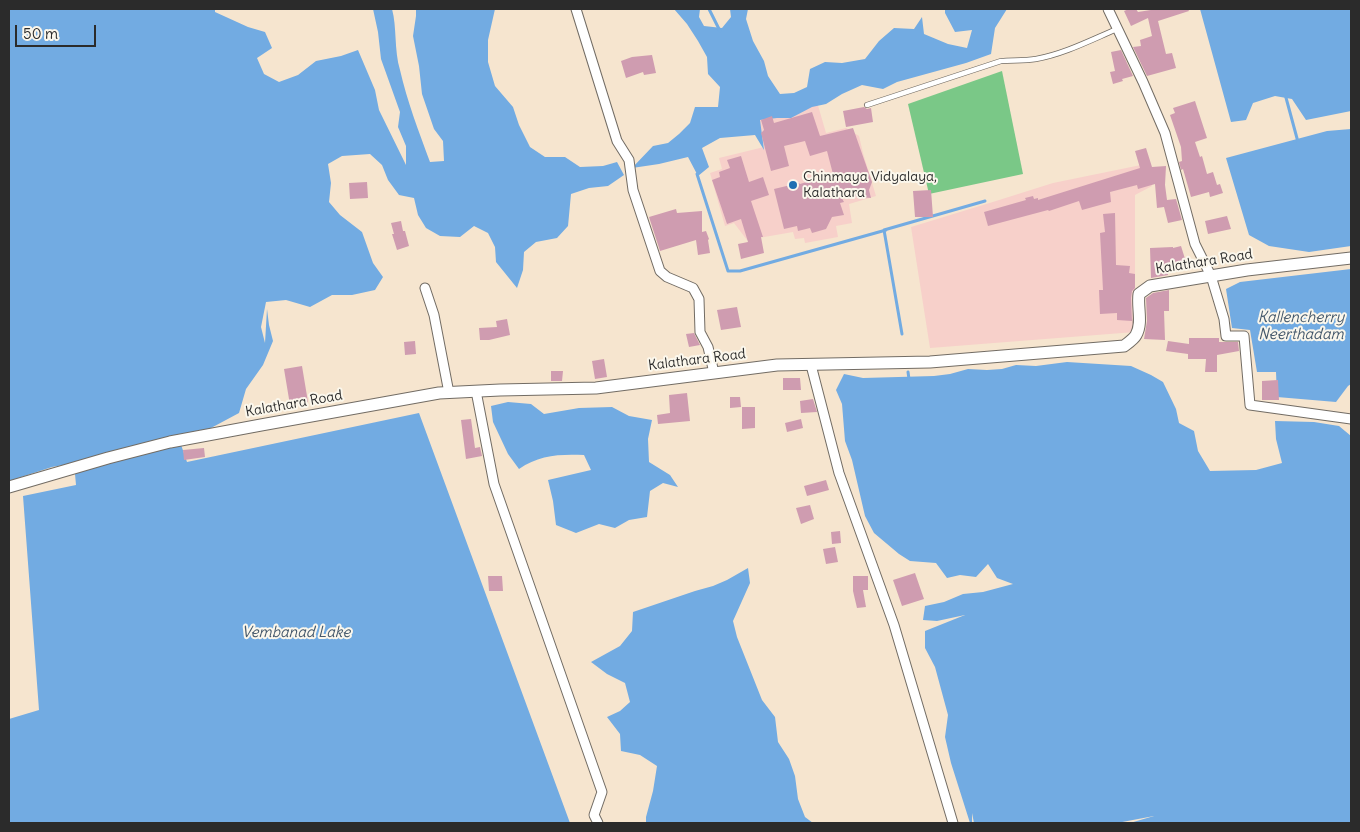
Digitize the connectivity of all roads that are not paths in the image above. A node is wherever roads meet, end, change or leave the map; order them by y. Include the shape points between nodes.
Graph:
1 (576, 9) edge
2 (1108, 9) edge
3 (1118, 29) junction
4 (868, 105) dead end
5 (1351, 258) edge
6 (1210, 276) junction
7 (425, 288) dead end
8 (811, 365) junction
9 (714, 373) junction
10 (476, 391) junction
11 (449, 393) junction
12 (1351, 419) edge
13 (9, 487) edge
14 (598, 823) edge
15 (953, 823) edge

1 - 9 street via 617,141 629,160 633,190 660,271 693,288 699,299 700,332 708,347
2 - 3 street
3 - 4 lane via 1066,51 1038,59 1000,61
3 - 6 street via 1165,133 1195,244
5 - 6 street, Kalathara Road
6 - 8 street, Kalathara Road via 1150,286 1139,294 1140,324 1137,334 1124,346 930,362
6 - 12 street via 1226,336 1244,336 1250,405
7 - 11 street via 434,315
8 - 9 street, Kalathara Road via 777,365
8 - 15 street via 839,473 894,625
9 - 10 street, Kalathara Road via 596,388
10 - 11 street, Kalathara Road
10 - 14 street via 494,484 602,792 594,814
11 - 13 street, Kalathara Road via 170,442

